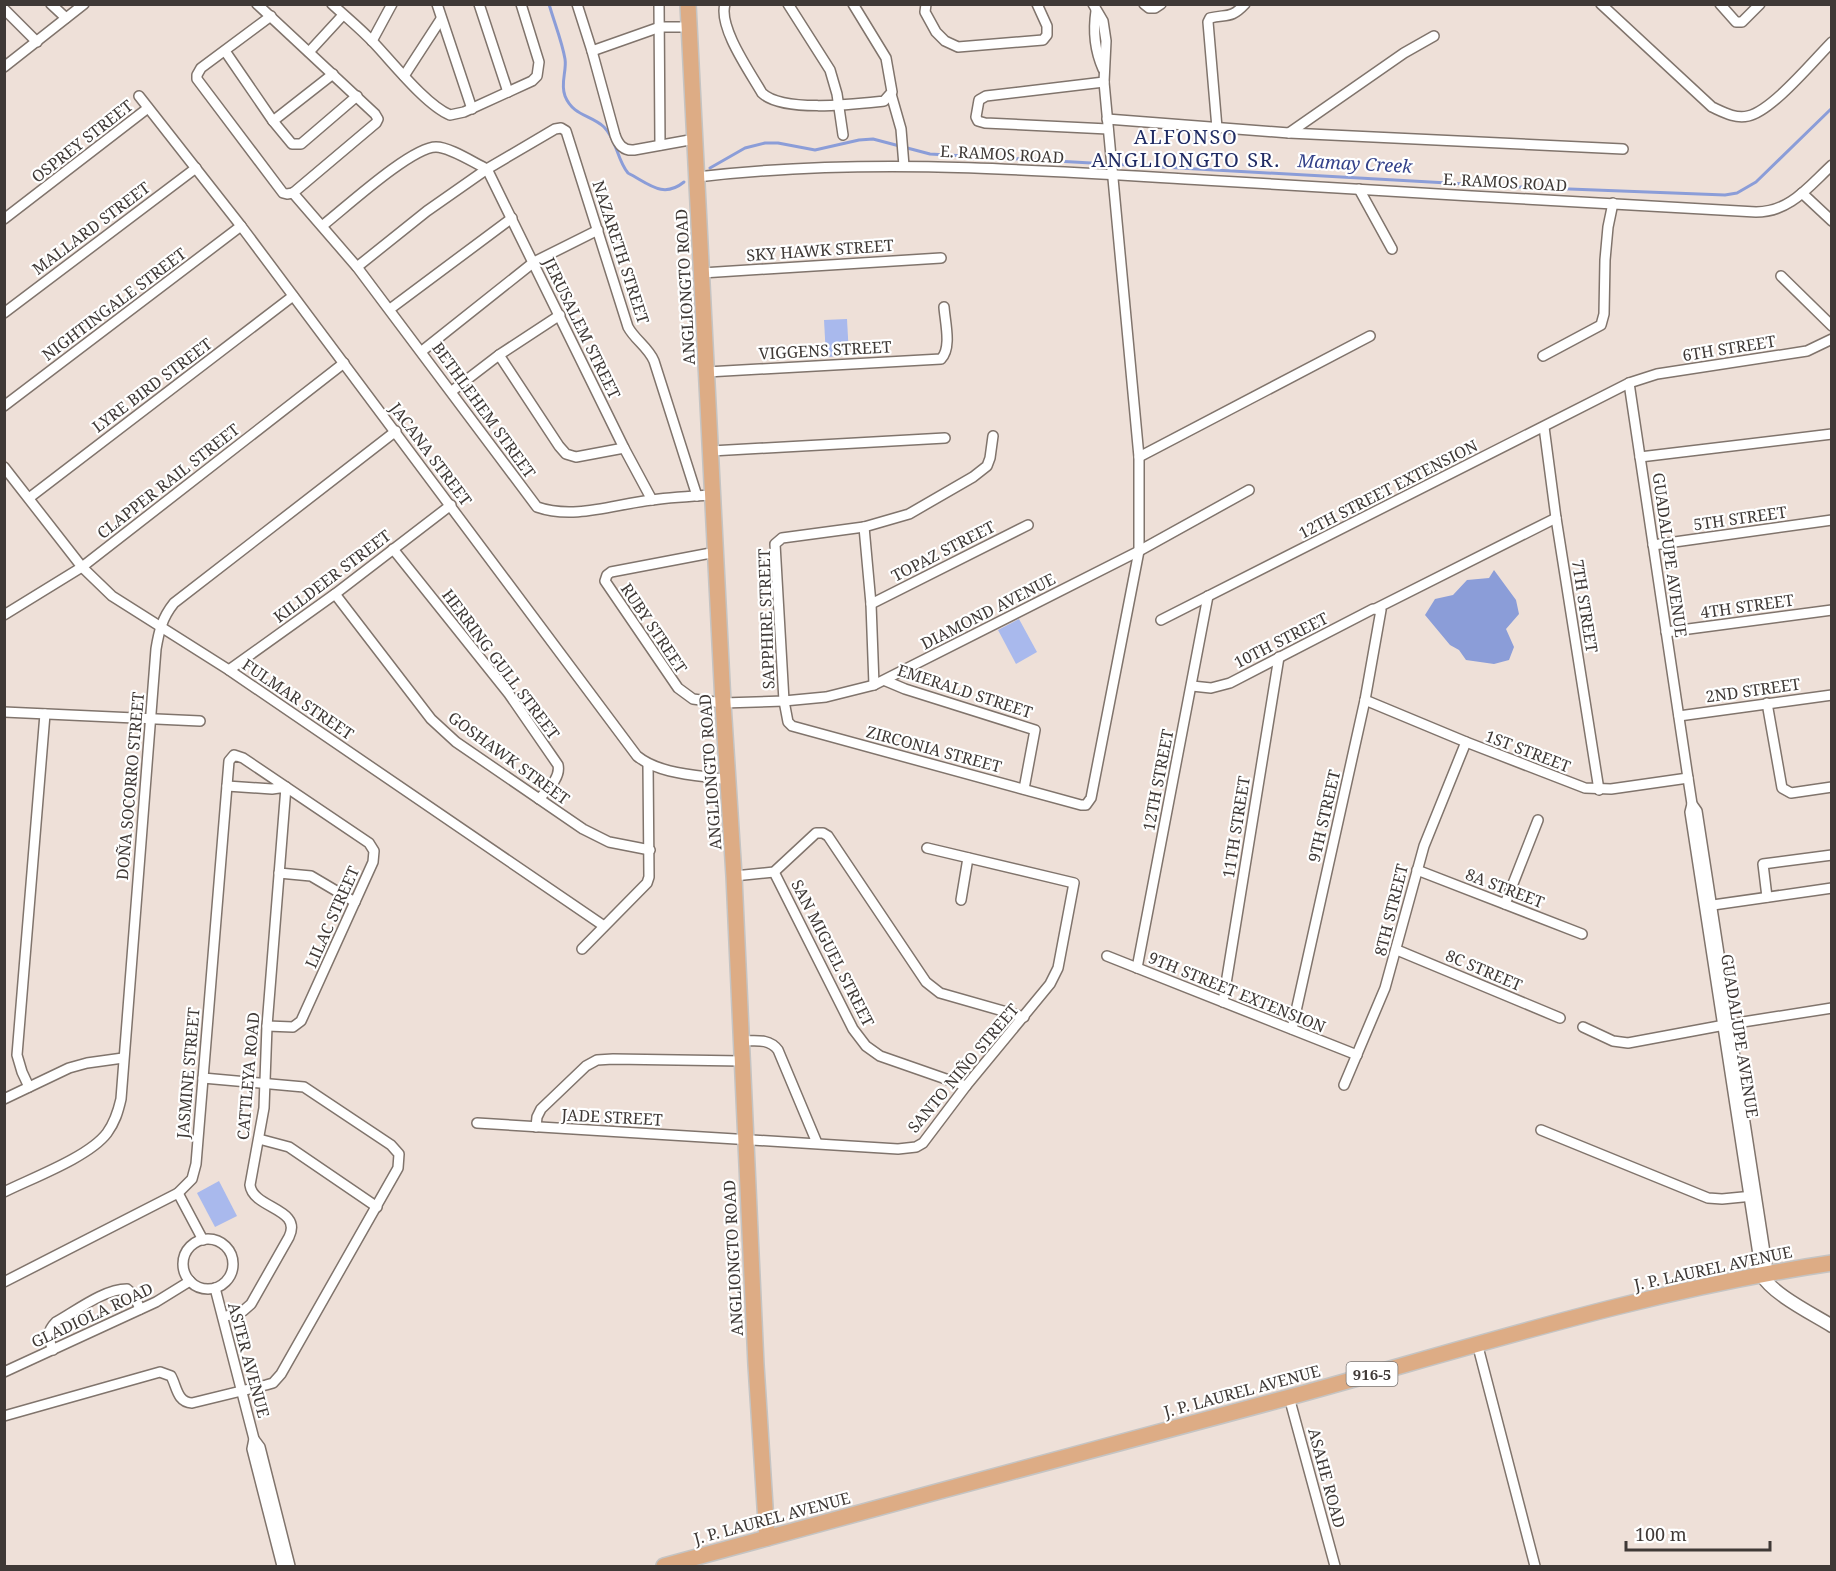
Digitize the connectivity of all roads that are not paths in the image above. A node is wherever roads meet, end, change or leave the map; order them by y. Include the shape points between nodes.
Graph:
1 (51, 4) edge
2 (84, 4) edge
3 (257, 4) edge
4 (392, 4) edge
5 (437, 4) edge
6 (479, 4) edge
7 (521, 4) edge
8 (577, 4) edge
9 (659, 4) edge
10 (688, 4) edge
11 (725, 4) edge
12 (788, 4) edge
13 (852, 4) edge
14 (926, 4) edge
15 (1037, 4) edge
16 (1161, 4) edge
17 (1245, 4) edge
18 (1602, 4) edge
19 (1720, 4) edge
20 (1760, 4) edge
21 (1146, 6) edge
22 (1095, 8) edge
23 (4, 9) edge
24 (339, 9) edge
25 (271, 16) junction
26 (66, 18) junction
27 (441, 19) junction
28 (660, 27) junction
29 (691, 27) junction
30 (1434, 36) dead end
31 (372, 41) junction
32 (38, 42) junction
33 (1832, 42) edge
34 (225, 51) junction
35 (592, 51) junction
36 (309, 52) junction
37 (5, 66) edge
38 (333, 74) junction
39 (404, 76) junction
40 (1104, 82) junction
41 (508, 92) junction
42 (891, 93) junction
43 (139, 96) dead end
44 (357, 96) junction
45 (839, 105) junction
46 (148, 108) junction
47 (468, 110) junction
48 (273, 121) junction
49 (1107, 124) junction
50 (1217, 128) junction
51 (1289, 133) junction
52 (843, 135) dead end
53 (695, 139) junction
54 (660, 145) junction
55 (1623, 149) dead end
56 (1832, 165) edge
57 (904, 166) junction
58 (1112, 166) junction
59 (196, 168) junction
60 (487, 169) junction
61 (697, 177) junction
62 (1359, 189) junction
63 (293, 193) junction
64 (1802, 193) junction
65 (1612, 203) junction
66 (512, 218) junction
67 (4, 219) edge
68 (1832, 221) edge
69 (241, 226) junction
70 (322, 226) junction
71 (598, 230) junction
72 (1392, 249) dead end
73 (941, 258) dead end
74 (534, 262) junction
75 (357, 267) junction
76 (702, 273) junction
77 (1781, 276) dead end
78 (293, 296) junction
79 (944, 307) dead end
80 (390, 309) junction
81 (4, 313) edge
82 (560, 315) junction
83 (1832, 326) edge
84 (1370, 336) dead end
85 (1832, 339) edge
86 (422, 351) junction
87 (499, 355) junction
88 (1544, 356) dead end
89 (344, 363) junction
90 (707, 372) junction
91 (1629, 383) junction
92 (452, 391) junction
93 (4, 406) edge
94 (1544, 427) junction
95 (396, 432) junction
96 (1832, 434) edge
97 (993, 436) dead end
98 (945, 438) dead end
99 (624, 448) junction
100 (711, 451) junction
101 (1139, 457) junction
102 (1640, 457) junction
103 (4, 466) edge
104 (1249, 490) dead end
105 (713, 495) junction
106 (697, 496) junction
107 (28, 498) junction
108 (652, 500) junction
109 (451, 505) junction
110 (1556, 518) junction
111 (1832, 520) edge
112 (1028, 525) dead end
113 (864, 527) junction
114 (1653, 545) junction
115 (393, 549) junction
116 (1139, 551) junction
117 (716, 552) junction
118 (81, 567) junction
119 (335, 594) junction
120 (1208, 596) junction
121 (871, 604) junction
122 (1379, 609) junction
123 (1832, 610) edge
124 (4, 615) edge
125 (1161, 620) dead end
126 (160, 627) junction
127 (1666, 632) junction
128 (1279, 657) junction
129 (230, 670) junction
130 (886, 681) junction
131 (874, 685) junction
132 (1192, 686) junction
133 (1832, 695) edge
134 (1365, 700) junction
135 (784, 701) junction
136 (723, 703) junction
137 (1767, 703) junction
138 (4, 712) edge
139 (45, 714) junction
140 (1679, 716) junction
141 (151, 719) junction
142 (200, 721) dead end
143 (1466, 742) junction
144 (231, 756) joint
145 (648, 764) junction
146 (1688, 778) junction
147 (729, 780) junction
148 (227, 786) junction
149 (286, 787) junction
150 (1832, 787) edge
151 (1024, 789) junction
152 (1599, 790) junction
153 (539, 799) junction
154 (1538, 820) dead end
155 (927, 848) dead end
156 (650, 850) junction
157 (1832, 855) edge
158 (968, 858) junction
159 (1417, 870) junction
160 (774, 872) junction
161 (279, 873) junction
162 (734, 876) junction
163 (1832, 888) edge
164 (1767, 897) junction
165 (960, 900) dead end
166 (355, 902) junction
167 (1505, 904) junction
168 (1708, 906) junction
169 (604, 926) junction
170 (1582, 934) dead end
171 (582, 949) dead end
172 (1397, 950) junction
173 (1107, 956) dead end
174 (1137, 968) junction
175 (1223, 1002) junction
176 (1832, 1008) edge
177 (1024, 1017) junction
178 (1560, 1018) dead end
179 (1726, 1024) junction
180 (267, 1026) junction
181 (1583, 1027) dead end
182 (1292, 1029) junction
183 (742, 1041) junction
184 (1357, 1055) junction
185 (123, 1058) junction
186 (742, 1061) junction
187 (203, 1078) junction
188 (265, 1083) junction
189 (1344, 1085) dead end
190 (966, 1086) junction
191 (29, 1087) junction
192 (4, 1099) edge
193 (477, 1124) dead end
194 (536, 1127) junction
195 (1541, 1130) dead end
196 (259, 1139) junction
197 (746, 1139) junction
198 (817, 1143) junction
199 (4, 1192) edge
200 (178, 1193) junction
201 (1753, 1196) junction
202 (377, 1207) junction
203 (203, 1240) junction
204 (1832, 1263) edge
205 (1767, 1277) junction
206 (190, 1281) junction
207 (4, 1282) edge
208 (215, 1288) junction
209 (140, 1310) junction
210 (222, 1317) junction
211 (1832, 1326) edge
212 (1477, 1343) junction
213 (52, 1350) junction
214 (4, 1372) edge
215 (243, 1391) junction
216 (1289, 1397) junction
217 (4, 1416) edge
218 (277, 1529) junction
219 (767, 1538) junction
220 (282, 1566) edge
221 (290, 1566) edge
222 (664, 1566) edge
223 (1335, 1566) edge
224 (1535, 1566) edge

1 - 26 street
2 - 26 street
3 - 25 street
4 - 31 street
5 - 27 street
6 - 41 street
7 - 41 street via 539,71 531,81
8 - 35 street
9 - 28 street
10 - 29 main road, ANGLIONGTO ROAD
11 - 45 street via 729,34 767,98 787,104
12 - 45 street via 830,70
13 - 42 street via 886,58
14 - 15 street via 925,12 933,27 945,42 958,47 1043,40 1047,26
16 - 21 street via 1155,9
17 - 50 street via 1235,15 1215,16 1208,22
18 - 33 street via 1712,107 1725,114 1755,114
19 - 20 street via 1736,22 1742,22
22 - 40 street
23 - 32 street
24 - 31 street
24 - 36 street
25 - 34 street
25 - 36 street
26 - 32 street
27 - 39 street
27 - 47 street
28 - 29 street
28 - 35 street
28 - 54 street
29 - 53 main road, ANGLIONGTO ROAD
30 - 51 street
31 - 39 street
32 - 37 street
34 - 48 street
34 - 63 street, BETHLEHEM STREET via 201,68 196,75 198,83 283,193
35 - 54 street via 621,146 634,150
36 - 38 street
38 - 44 street
38 - 48 street
39 - 47 street via 442,112 450,115
40 - 49 street
40 - 49 street via 986,96 979,100 976,117 985,123
41 - 47 street
42 - 45 street via 884,101
42 - 57 street via 902,129
43 - 46 street, JACANA STREET
44 - 48 street via 298,145 289,142
44 - 63 street via 375,114 376,123
45 - 52 street
46 - 59 street, JACANA STREET
46 - 67 street, OSPREY STREET
49 - 50 street
49 - 58 street
50 - 51 street
51 - 55 street
53 - 54 street
53 - 61 main road, ANGLIONGTO ROAD
56 - 64 street, E. RAMOS ROAD
57 - 58 street, E. RAMOS ROAD
57 - 61 street, E. RAMOS ROAD via 770,169
58 - 62 street, E. RAMOS ROAD
58 - 101 street
59 - 69 street, JACANA STREET
59 - 81 street, MALLARD STREET
60 - 66 street, JERUSALEM STREET
60 - 70 street via 437,147 426,149
60 - 71 street, NAZARETH STREET via 561,128 566,131
60 - 75 street
61 - 76 main road, ANGLIONGTO ROAD
62 - 65 street, E. RAMOS ROAD
62 - 72 street
63 - 70 street, BETHLEHEM STREET
64 - 65 street, E. RAMOS ROAD via 1786,206 1766,212
64 - 68 street
65 - 88 street via 1601,325
66 - 74 street, JERUSALEM STREET
66 - 80 street
69 - 78 street, JACANA STREET
69 - 93 street, NIGHTINGALE STREET
70 - 75 street, BETHLEHEM STREET
71 - 74 street
71 - 106 street, NAZARETH STREET via 628,327 654,361
73 - 76 street, SKY HAWK STREET
74 - 82 street, JERUSALEM STREET
74 - 86 street
75 - 80 street, BETHLEHEM STREET
76 - 90 main road, ANGLIONGTO ROAD
77 - 83 street
78 - 89 street, JACANA STREET
78 - 107 street, LYRE BIRD STREET
79 - 90 street, VIGGENS STREET via 944,357
80 - 86 street, BETHLEHEM STREET
82 - 87 street
82 - 99 street, JERUSALEM STREET
84 - 101 street
85 - 91 street, 6TH STREET via 1807,351 1657,374
86 - 92 street, BETHLEHEM STREET
87 - 92 street
87 - 99 street via 566,454 576,458
89 - 95 street, JACANA STREET
89 - 118 street, CLAPPER RAIL STREET
90 - 100 main road, ANGLIONGTO ROAD
91 - 94 street, 12TH STREET EXTENSION
91 - 102 street, GUADALUPE AVENUE
92 - 108 street, BETHLEHEM STREET via 537,507 568,513
94 - 110 street, 7TH STREET
94 - 120 street, 12TH STREET EXTENSION
95 - 109 street, JACANA STREET
95 - 126 street, DOÑA SOCORRO STREET via 174,603
96 - 102 street
97 - 113 street, SAPPHIRE STREET via 987,466 973,477 909,514
98 - 100 street
99 - 108 street, JERUSALEM STREET
100 - 105 main road, ANGLIONGTO ROAD
101 - 116 street
102 - 114 street, GUADALUPE AVENUE
103 - 107 street, FULMAR STREET
104 - 116 street, DIAMOND AVENUE
105 - 106 street, BETHLEHEM STREET
105 - 117 main road, ANGLIONGTO ROAD
106 - 108 street, BETHLEHEM STREET
107 - 118 street, FULMAR STREET
109 - 115 street, KILLDEER STREET
109 - 145 street, JACANA STREET via 629,746
110 - 122 street, 10TH STREET
110 - 152 street, 7TH STREET
111 - 114 street, 5TH STREET
112 - 121 street, TOPAZ STREET
113 - 121 street
113 - 135 street, SAPPHIRE STREET via 782,538 775,544
114 - 127 street, GUADALUPE AVENUE
115 - 119 street, KILLDEER STREET
115 - 153 street, HERRING GULL STREET via 508,694 558,765 556,778
116 - 130 street, DIAMOND AVENUE
116 - 151 street, ZIRCONIA STREET via 1091,798 1082,805
117 - 136 main road, ANGLIONGTO ROAD
117 - 136 street, RUBY STREET via 611,572 606,581 678,688 693,699
118 - 124 street, CLAPPER RAIL STREET
118 - 126 street, FULMAR STREET via 112,596
119 - 129 street, KILLDEER STREET
119 - 153 street, GOSHAWK STREET via 430,719 456,742
120 - 125 street, 12TH STREET EXTENSION
120 - 132 street, 12TH STREET
121 - 131 street
122 - 128 street, 10TH STREET
122 - 134 street, 9TH STREET
123 - 127 street, 4TH STREET
126 - 129 street, FULMAR STREET
126 - 141 street, DOÑA SOCORRO STREET
127 - 140 street, GUADALUPE AVENUE
128 - 132 street, 10TH STREET via 1221,686
128 - 175 street, 11TH STREET
129 - 169 street, FULMAR STREET
130 - 131 street, DIAMOND AVENUE
130 - 151 street, EMERALD STREET via 1035,730
131 - 135 street, DIAMOND AVENUE via 826,697
132 - 174 street, 12TH STREET
133 - 137 street, 2ND STREET
134 - 143 street, 1ST STREET
134 - 182 street, 9TH STREET
135 - 136 street, DIAMOND AVENUE
135 - 151 street, ZIRCONIA STREET via 792,726
136 - 147 main road, ANGLIONGTO ROAD
137 - 140 street, 2ND STREET
137 - 150 street via 1782,788 1791,793
138 - 139 street
139 - 141 street
139 - 191 street via 17,1055
140 - 146 street, GUADALUPE AVENUE
141 - 142 street
141 - 185 street, DOÑA SOCORRO STREET
143 - 152 street, 1ST STREET via 1572,784
143 - 159 street, 8TH STREET
144 - 148 street, JASMINE STREET
144 - 149 street, LILAC STREET via 241,756
145 - 147 street
145 - 156 street
146 - 152 street, 1ST STREET
146 - 168 street, GUADALUPE AVENUE via 1690,812
147 - 162 main road, ANGLIONGTO ROAD
148 - 149 street
148 - 187 street, JASMINE STREET
149 - 161 street, CATTLEYA ROAD
149 - 166 street, LILAC STREET via 372,847 375,857
153 - 156 street, GOSHAWK STREET via 609,842
154 - 167 street
155 - 158 street
156 - 169 street via 647,883
157 - 164 street via 1763,864
158 - 165 street
158 - 177 street, SANTO NIÑO STREET via 1074,883 1055,976
159 - 167 street, 8A STREET
159 - 172 street, 8TH STREET
160 - 162 street
160 - 177 street via 816,833 823,833 926,982 940,993
160 - 190 street, SAN MIGUEL STREET via 853,1029 866,1046 880,1056
161 - 166 street via 311,876
161 - 180 street, CATTLEYA ROAD
162 - 183 main road, ANGLIONGTO ROAD
163 - 164 street
164 - 168 street
166 - 180 street, LILAC STREET via 301,1021 293,1027
167 - 170 street, 8A STREET
168 - 179 street, GUADALUPE AVENUE
169 - 171 street
172 - 178 street, 8C STREET
172 - 184 street, 8TH STREET
173 - 174 street, 9TH STREET EXTENSION
174 - 175 street, 9TH STREET EXTENSION
175 - 182 street, 9TH STREET EXTENSION
176 - 179 street
177 - 190 street, SANTO NIÑO STREET
179 - 181 street via 1628,1043 1613,1041
179 - 201 street, GUADALUPE AVENUE
180 - 188 street, CATTLEYA ROAD
182 - 184 street, 9TH STREET EXTENSION
183 - 186 main road, ANGLIONGTO ROAD
183 - 198 street via 766,1041 778,1050
184 - 189 street, 8TH STREET
185 - 191 street via 69,1068
185 - 199 street, DOÑA SOCORRO STREET via 117,1118 106,1135 92,1148
186 - 194 street via 597,1060 541,1109
186 - 197 main road, ANGLIONGTO ROAD
187 - 188 street
187 - 200 street, JASMINE STREET via 194,1173
188 - 196 street, CATTLEYA ROAD
188 - 202 street via 310,1090 396,1150 398,1167
190 - 198 street, SANTO NIÑO STREET via 916,1147
191 - 192 street
193 - 194 street, JADE STREET
194 - 197 street, JADE STREET
195 - 201 street via 1708,1198
196 - 202 street via 289,1147
196 - 210 street, CATTLEYA ROAD via 251,1190 287,1216 292,1232 251,1304 243,1311
197 - 198 street, SANTO NIÑO STREET
197 - 219 main road, ANGLIONGTO ROAD
200 - 203 street
200 - 207 street, JASMINE STREET
201 - 205 street, GUADALUPE AVENUE
202 - 215 street via 277,1379
203 - 206 street via 185,1255 183,1269
203 - 208 street via 218,1242 231,1256 229,1276
204 - 205 main road, J. P. LAUREL AVENUE / 916-5
205 - 211 street
205 - 212 main road, J. P. LAUREL AVENUE / 916-5 via 1685,1291
206 - 208 street via 202,1288
206 - 209 street, GLADIOLA ROAD
208 - 210 street, ASTER AVENUE
209 - 213 street, GLADIOLA ROAD
209 - 213 street via 127,1289 106,1294 50,1328
210 - 215 street, ASTER AVENUE
212 - 216 main road, J. P. LAUREL AVENUE / 916-5
212 - 224 street
213 - 214 street, GLADIOLA ROAD
215 - 217 street via 187,1403 171,1376 160,1372
215 - 218 street, ASTER AVENUE via 254,1439 260,1447 260,1464
216 - 219 main road, J. P. LAUREL AVENUE / 916-5
216 - 223 street, ASAHE ROAD
218 - 220 street, ASTER AVENUE
218 - 221 street, ASTER AVENUE
219 - 222 main road, J. P. LAUREL AVENUE / 916-5

